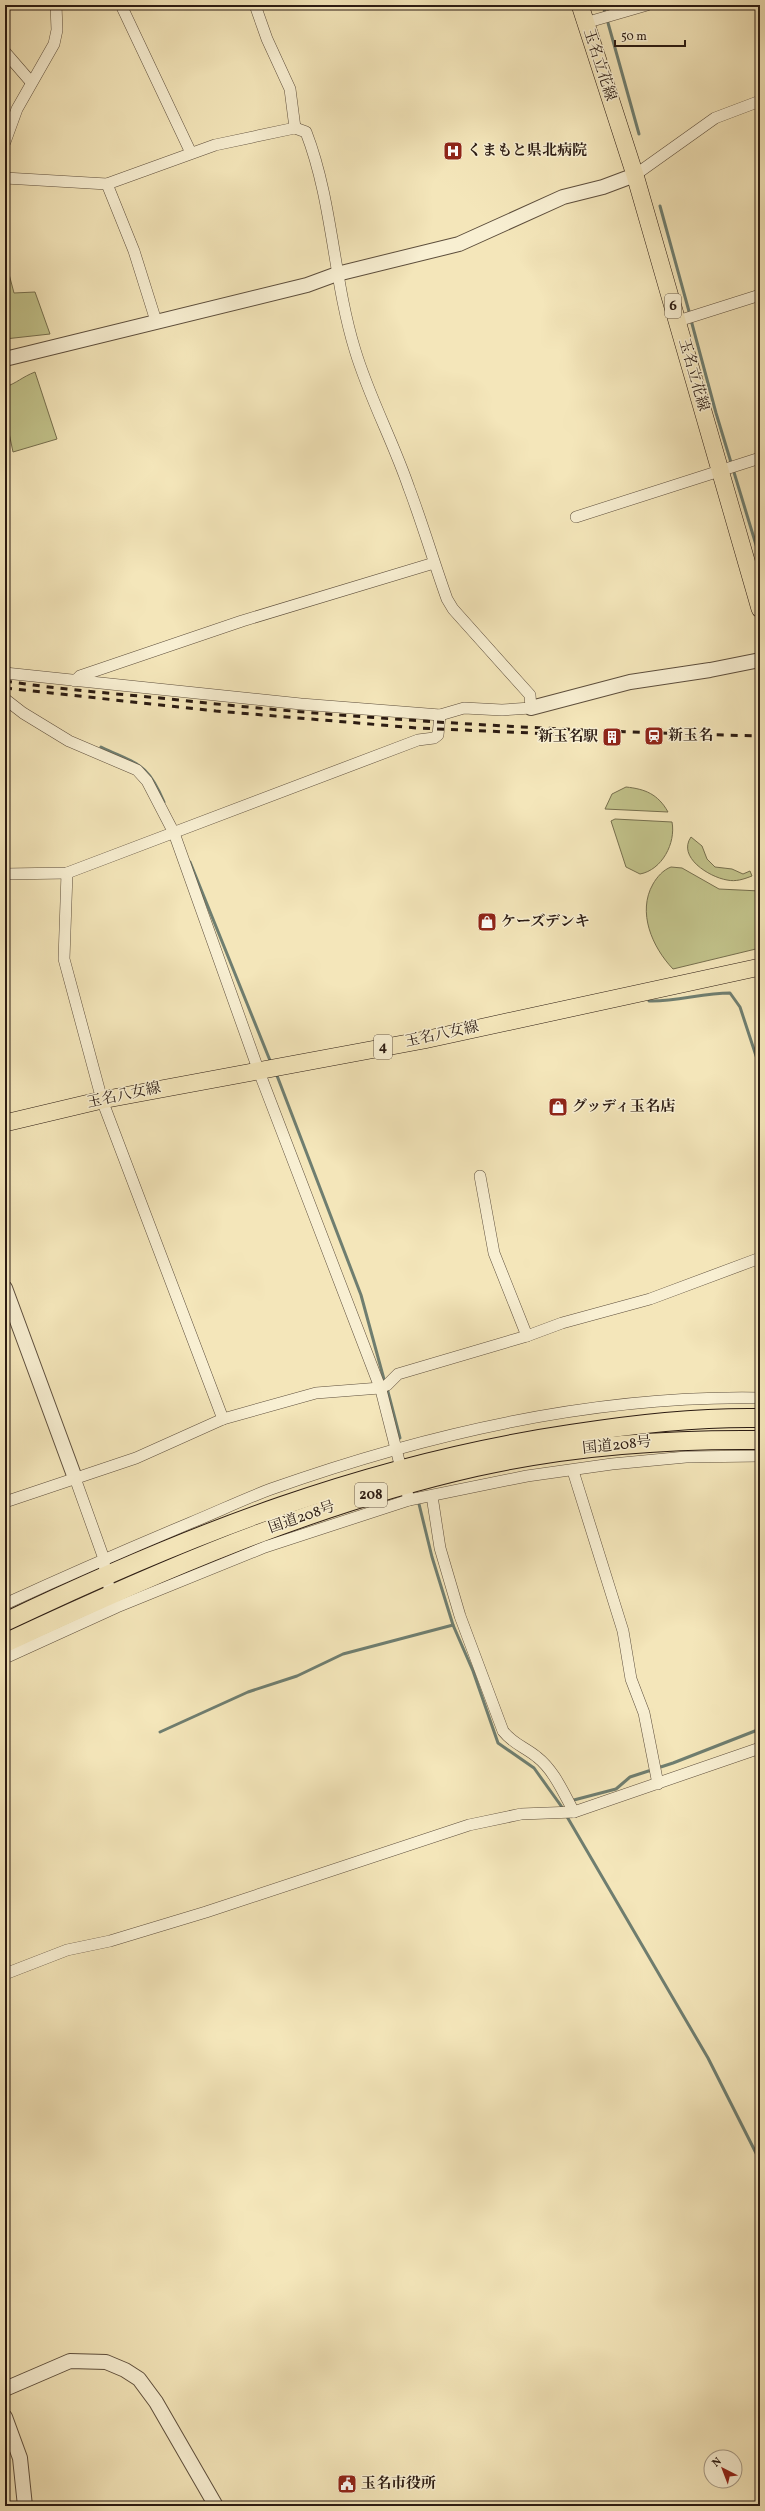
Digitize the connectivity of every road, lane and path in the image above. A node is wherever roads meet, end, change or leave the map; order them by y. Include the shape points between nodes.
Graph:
1 (56, 5) edge
2 (121, 5) edge
3 (255, 5) edge
4 (580, 5) edge
5 (647, 5) edge
6 (585, 23) junction
7 (5, 52) edge
8 (31, 82) junction
9 (760, 103) edge
10 (295, 128) junction
11 (5, 142) edge
12 (191, 153) junction
13 (635, 175) junction
14 (5, 178) edge
15 (107, 184) junction
16 (338, 274) junction
17 (760, 295) edge
18 (688, 318) junction
19 (156, 321) junction
20 (5, 359) edge
21 (760, 458) edge
22 (721, 470) junction
23 (576, 517) dead end
24 (434, 563) junction
25 (760, 609) edge
26 (760, 660) edge
27 (5, 673) edge
28 (75, 681) junction
29 (5, 699) edge
30 (531, 708) junction
31 (440, 715) junction
32 (174, 834) junction
33 (67, 873) junction
34 (5, 874) edge
35 (760, 967) edge
36 (258, 1070) junction
37 (102, 1100) junction
38 (5, 1123) edge
39 (480, 1176) dead end
40 (760, 1258) edge
41 (5, 1288) edge
42 (527, 1336) junction
43 (380, 1388) junction
44 (760, 1398) edge
45 (760, 1418) edge
46 (223, 1419) junction
47 (760, 1440) edge
48 (760, 1456) edge
49 (573, 1471) junction
50 (402, 1476) junction
51 (75, 1478) junction
52 (432, 1496) junction
53 (5, 1502) edge
54 (104, 1567) junction
55 (113, 1600) junction
56 (5, 1604) edge
57 (5, 1622) edge
58 (5, 1643) edge
59 (5, 1658) edge
60 (760, 1748) edge
61 (658, 1784) junction
62 (572, 1811) junction
63 (5, 1974) edge
64 (5, 2389) edge
65 (5, 2417) edge
66 (26, 2506) edge
67 (216, 2506) edge

1 - 8 street via 57,30 54,44
2 - 12 street
3 - 10 street via 290,89
4 - 6 main road, 玉名立花線 / 6
5 - 6 street
6 - 13 main road, 玉名立花線 / 6
7 - 8 street
8 - 11 street via 17,109
9 - 13 street via 715,118
10 - 12 street via 215,145
10 - 16 street via 306,132 312,150 332,230
12 - 15 street
13 - 16 street via 603,187 563,197 459,244
13 - 18 main road, 玉名立花線 / 6
14 - 15 street
15 - 19 street via 134,251
16 - 19 street via 307,286
16 - 24 street via 355,350 409,488
17 - 18 street
18 - 22 main road, 玉名立花線 / 6
19 - 20 street via 74,344
21 - 22 street
22 - 23 street
22 - 25 main road, 玉名立花線 / 6
24 - 28 street via 242,621 80,676
24 - 30 street via 453,609 530,695
26 - 30 street via 630,682
27 - 28 street
28 - 31 street
29 - 32 street via 69,741 137,770 147,781
30 - 31 street via 464,708
31 - 32 street via 438,735 434,738 418,740
32 - 33 street
32 - 36 street
33 - 34 street
33 - 37 street via 64,959
35 - 36 main road, 玉名八女線 / 4 via 424,1040
36 - 37 main road, 玉名八女線 / 4
36 - 43 street
37 - 38 main road, 玉名八女線 / 4
37 - 46 street
39 - 42 street via 494,1253
40 - 42 street via 650,1299 562,1323
41 - 51 street
42 - 43 street via 398,1374
43 - 46 street via 316,1393
43 - 50 street
44 - 50 street via 680,1400 601,1407 487,1427
45 - 50 highway, 国道208号 / 208 via 737,1417 613,1427 504,1444
46 - 51 street via 136,1458
47 - 50 highway, 国道208号 / 208 via 687,1439 616,1445
48 - 49 street via 686,1457 612,1464
49 - 52 street via 527,1476
49 - 61 street via 623,1631 631,1678 644,1713
50 - 52 street
50 - 54 highway, 国道208号 / 208 via 230,1523
50 - 55 highway, 国道208号 / 208
51 - 53 street
51 - 54 street
52 - 62 street via 440,1548 458,1608 503,1731 511,1742 538,1757
54 - 55 street
54 - 56 street
54 - 57 highway, 国道208号 / 208
55 - 58 highway, 国道208号 / 208
55 - 59 street
60 - 61 street
61 - 62 street
62 - 63 street via 521,1814 469,1825 206,1912 110,1941 67,1950
64 - 67 street via 70,2361 106,2362 125,2370 139,2379 153,2397
65 - 66 street via 20,2458

